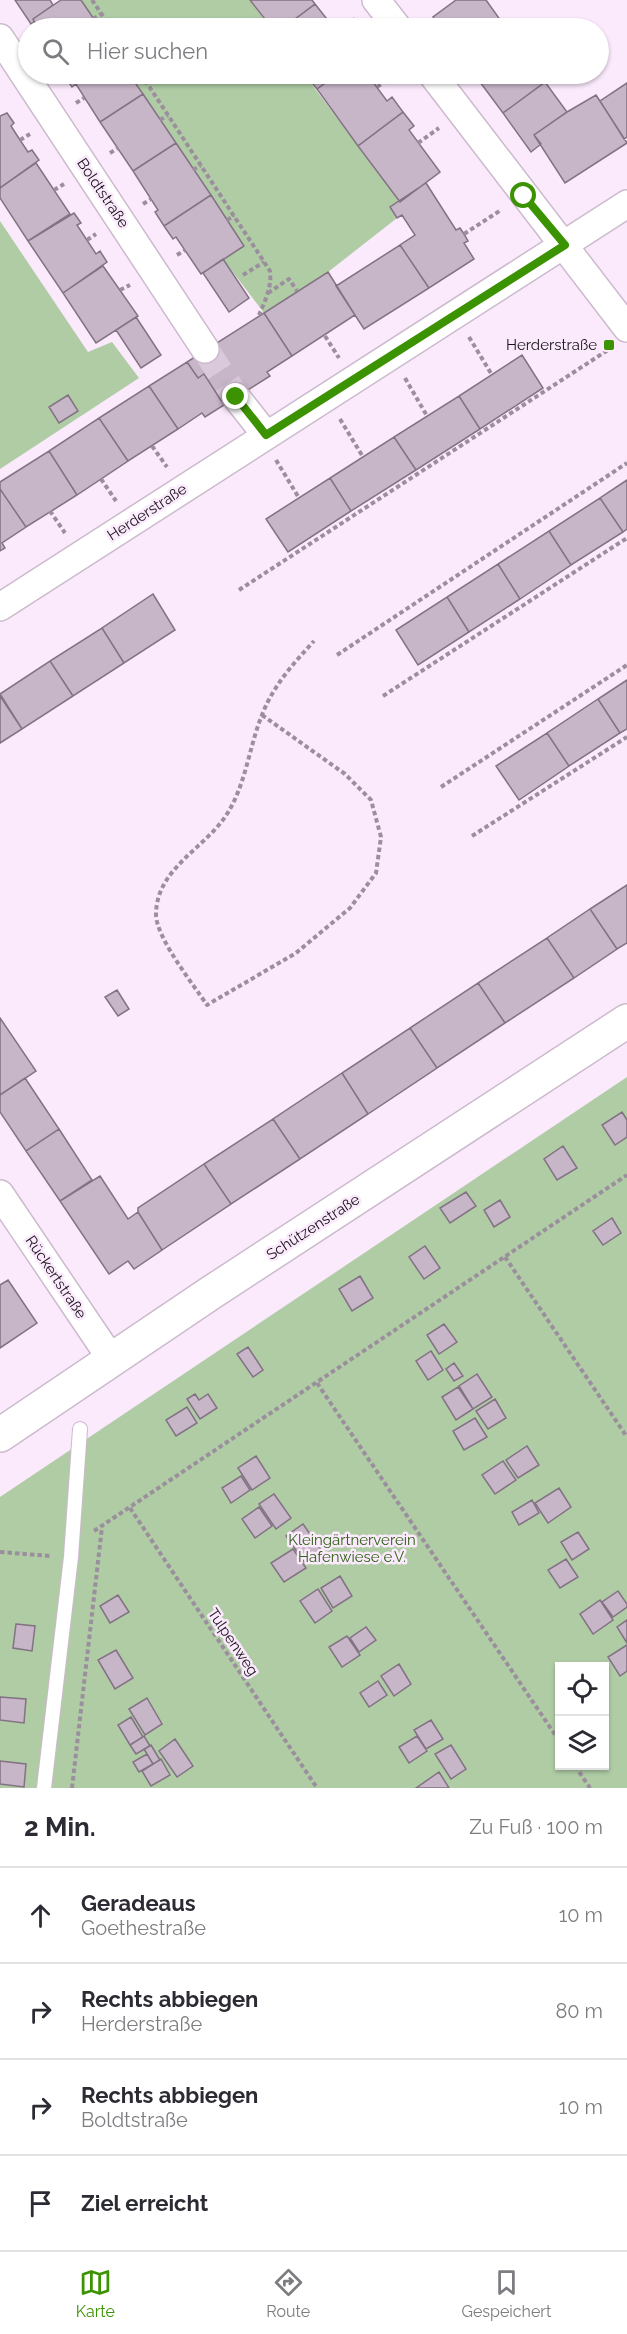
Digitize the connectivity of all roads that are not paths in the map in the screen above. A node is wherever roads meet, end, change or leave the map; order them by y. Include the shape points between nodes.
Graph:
1 (376, 0) edge
2 (390, 18) edge
3 (0, 38) edge
4 (18, 65) edge
5 (30, 84) edge
6 (440, 84) edge
7 (627, 204) edge
8 (565, 245) junction
9 (622, 336) edge
10 (205, 350) tunnel mouth
11 (236, 397) tunnel mouth
12 (264, 436) junction
13 (0, 607) edge
14 (627, 1021) edge
15 (0, 1194) edge
16 (112, 1360) junction
17 (80, 1429) dead end
18 (0, 1435) edge
19 (44, 1788) edge

1 - 2 street
3 - 4 street, Boldtstraße
5 - 10 street, Boldtstraße
6 - 8 street
7 - 8 street, Herderstraße
8 - 9 street
8 - 12 street, Herderstraße
11 - 12 street
12 - 13 street, Herderstraße
14 - 16 street, Schützenstraße
15 - 16 street, Rückertstraße
16 - 18 street, Schützenstraße
17 - 19 lane via 74,1530

